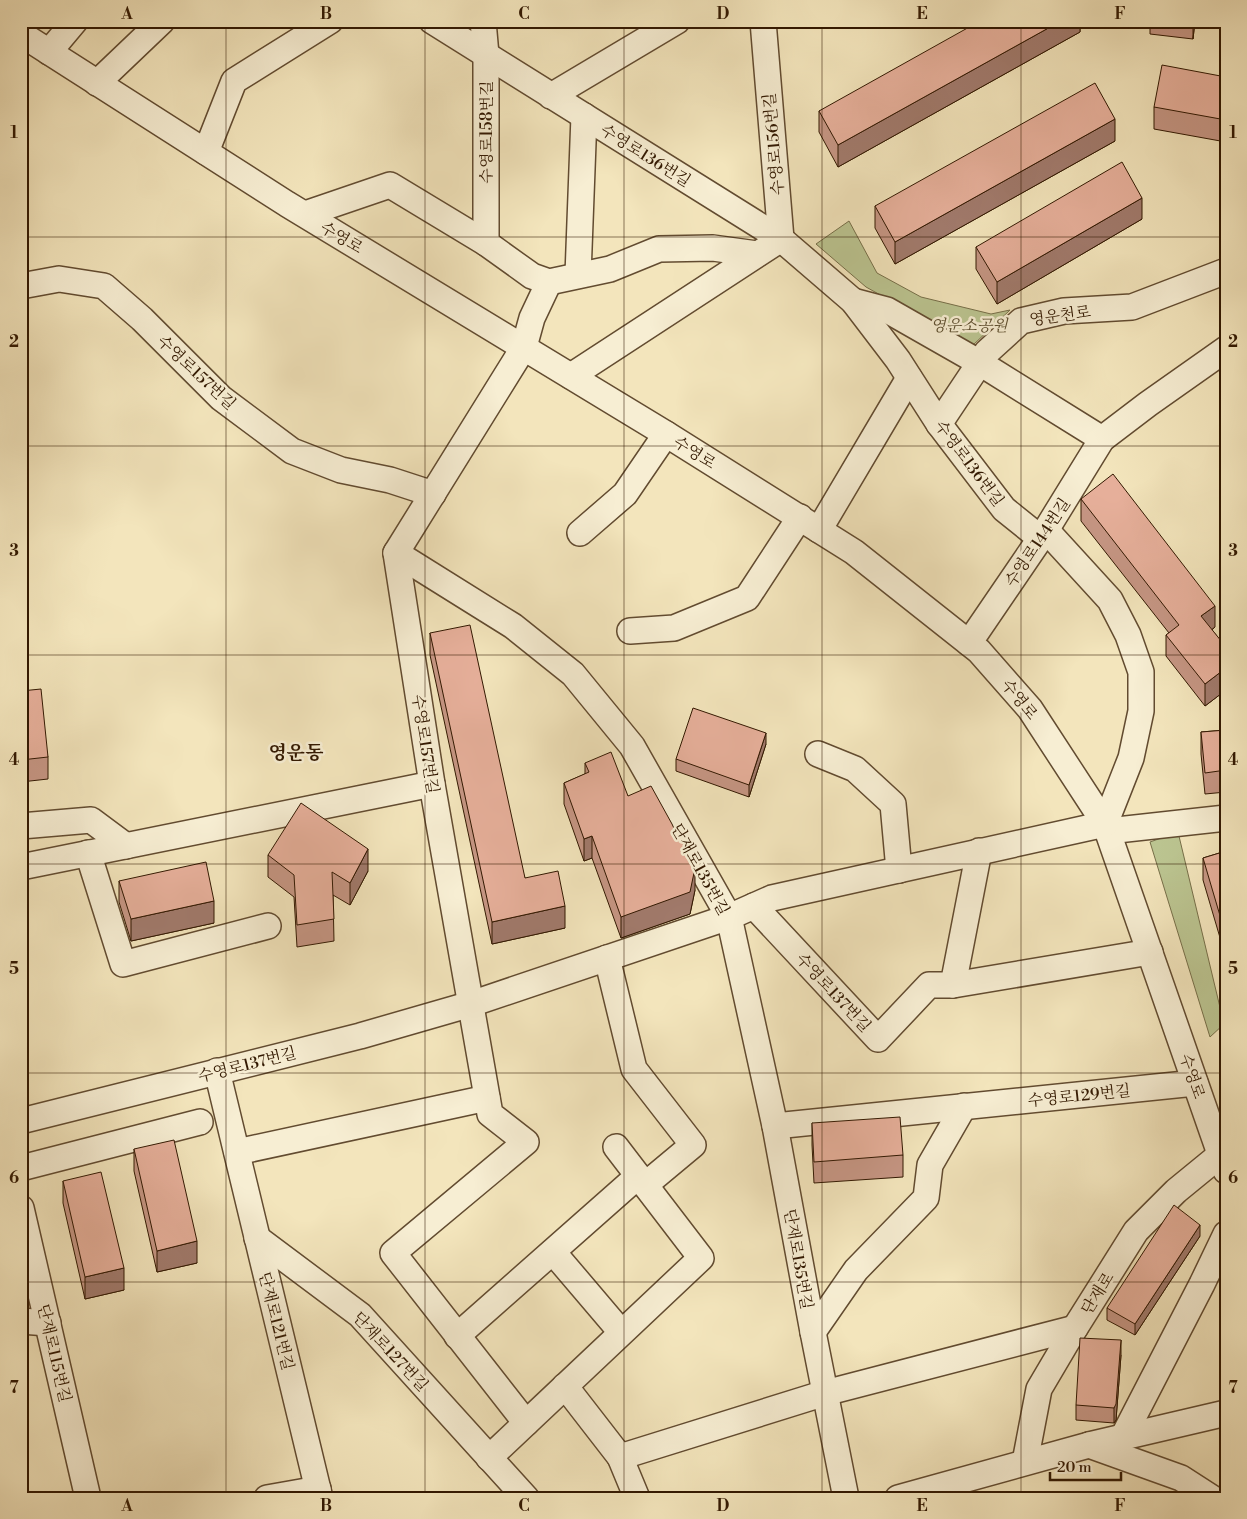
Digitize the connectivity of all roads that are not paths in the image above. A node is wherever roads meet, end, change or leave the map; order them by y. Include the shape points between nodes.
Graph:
1 (75, 21) edge
2 (162, 21) edge
3 (330, 21) edge
4 (432, 21) edge
5 (483, 21) edge
6 (677, 21) edge
7 (763, 21) edge
8 (21, 34) edge
9 (49, 52) junction
10 (486, 55) junction
11 (97, 83) junction
12 (551, 96) junction
13 (584, 116) junction
14 (206, 152) junction
15 (304, 214) junction
16 (780, 239) junction
17 (486, 243) junction
18 (757, 254) junction
19 (1226, 271) edge
20 (578, 275) junction
21 (549, 282) junction
22 (21, 286) edge
23 (853, 301) junction
24 (524, 347) junction
25 (1226, 349) edge
26 (980, 363) junction
27 (571, 376) junction
28 (910, 378) junction
29 (939, 424) junction
30 (666, 434) junction
31 (1102, 439) junction
32 (433, 494) junction
33 (810, 524) junction
34 (580, 533) dead end
35 (1043, 534) junction
36 (396, 553) junction
37 (630, 631) dead end
38 (969, 643) junction
39 (818, 754) dead end
40 (432, 784) junction
41 (1226, 818) edge
42 (21, 826) edge
43 (1106, 827) junction
44 (126, 846) junction
45 (979, 852) junction
46 (88, 853) junction
47 (21, 867) edge
48 (899, 870) junction
49 (754, 906) junction
50 (729, 917) junction
51 (268, 926) dead end
52 (1150, 952) junction
53 (607, 958) junction
54 (953, 985) junction
55 (471, 1004) junction
56 (217, 1072) junction
57 (1195, 1083) junction
58 (487, 1098) junction
59 (964, 1106) junction
60 (21, 1120) edge
61 (200, 1122) dead end
62 (775, 1126) junction
63 (616, 1147) dead end
64 (237, 1152) junction
65 (1223, 1163) edge
66 (21, 1168) edge
67 (641, 1180) junction
68 (21, 1208) edge
69 (1226, 1234) edge
70 (257, 1238) junction
71 (553, 1252) junction
72 (21, 1321) edge
73 (48, 1322) junction
74 (1075, 1328) junction
75 (621, 1332) junction
76 (812, 1332) junction
77 (458, 1336) junction
78 (566, 1386) junction
79 (825, 1393) junction
80 (1226, 1413) edge
81 (526, 1423) junction
82 (1123, 1437) junction
83 (1088, 1445) junction
84 (489, 1458) junction
85 (620, 1458) junction
86 (1025, 1462) junction
87 (319, 1493) edge
88 (88, 1498) edge
89 (267, 1498) edge
90 (526, 1498) edge
91 (637, 1498) edge
92 (846, 1498) edge
93 (898, 1498) edge
94 (1212, 1498) edge

1 - 9 street
2 - 11 street
3 - 14 street via 234,81
4 - 10 street, 수영로136번길
5 - 10 street, 수영로158번길
6 - 12 street
7 - 16 street, 수영로156번길
8 - 9 street, 수영로
9 - 11 street, 수영로
10 - 12 street, 수영로136번길
10 - 17 street, 수영로158번길
11 - 14 street, 수영로
12 - 13 street, 수영로136번길
13 - 16 street, 수영로136번길
13 - 20 street
14 - 15 street, 수영로
15 - 17 street via 390,185
15 - 24 street, 수영로
16 - 18 street
16 - 23 street, 수영로136번길
17 - 21 street via 532,276
18 - 20 street via 713,248 659,249 610,269
18 - 27 street
19 - 26 street, 영운천로 via 1132,307 1064,311 1021,320 987,352
20 - 21 street
21 - 24 street via 532,318
22 - 32 street, 수영로157번길 via 59,279 104,286 221,398 292,451 341,470 390,480
23 - 26 street, 수영로136번길 via 887,310
23 - 28 street, 수영로136번길
24 - 27 street, 수영로
24 - 32 street
25 - 31 street, 수영로144번길
26 - 29 street, 영운천로
26 - 31 street
27 - 30 street, 수영로
28 - 29 street, 수영로136번길
28 - 33 street
29 - 35 street, 수영로136번길 via 1004,509
30 - 33 street, 수영로
30 - 34 street, 수영로 via 625,494
31 - 35 street, 수영로144번길
32 - 36 street
33 - 37 street via 747,598 674,628
33 - 38 street, 수영로 via 854,552
35 - 38 street, 수영로144번길
35 - 43 street, 수영로136번길 via 1110,600 1128,635 1141,672 1141,712 1130,758
36 - 40 street, 수영로157번길
36 - 50 street, 단재로135번길 via 513,626 573,674 632,746
38 - 43 street, 수영로 via 1030,709
39 - 48 street via 855,769 893,804
40 - 44 street
40 - 55 street, 수영로157번길
41 - 43 street, 수영로137번길
42 - 44 street via 91,820
43 - 45 street, 수영로137번길
43 - 52 street, 수영로
44 - 46 street
45 - 48 street, 수영로137번길
45 - 54 street
46 - 47 street
46 - 51 street via 123,964
48 - 49 street, 수영로137번길 via 772,898
49 - 50 street, 수영로137번길
49 - 54 street, 수영로137번길 via 878,1039 929,985
50 - 53 street, 수영로137번길
50 - 62 street, 단재로135번길
52 - 54 street
52 - 57 street, 수영로
53 - 55 street, 수영로137번길
53 - 67 street via 634,1069 693,1145
55 - 56 street, 수영로137번길
55 - 58 street
56 - 60 street, 수영로137번길
56 - 64 street, 단재로121번길
57 - 59 street, 수영로129번길
57 - 65 street, 수영로
58 - 64 street
58 - 77 street via 490,1114 526,1142 393,1253
59 - 62 street, 수영로129번길
59 - 76 street, 단재로135번길 via 930,1165 926,1198 856,1270
61 - 66 street
62 - 76 street, 단재로135번길
63 - 67 street
64 - 70 street, 단재로121번길
65 - 74 street, 단재로 via 1176,1191 1136,1231
67 - 71 street
67 - 75 street via 701,1258
68 - 73 street, 단재로115번길
69 - 82 street
70 - 84 street, 단재로127번길 via 360,1315
70 - 87 street, 단재로121번길
71 - 75 street
71 - 77 street
72 - 73 street
73 - 88 street, 단재로115번길
74 - 79 street
74 - 86 street, 단재로 via 1039,1389
75 - 78 street
76 - 79 street, 단재로135번길
77 - 81 street
78 - 81 street
78 - 85 street
79 - 85 street
79 - 92 street, 단재로135번길
80 - 82 street
81 - 84 street
82 - 83 street
83 - 86 street
83 - 94 street via 1181,1478
84 - 90 street, 단재로127번길
85 - 91 street
86 - 93 street
87 - 89 street, 단재로121번길

